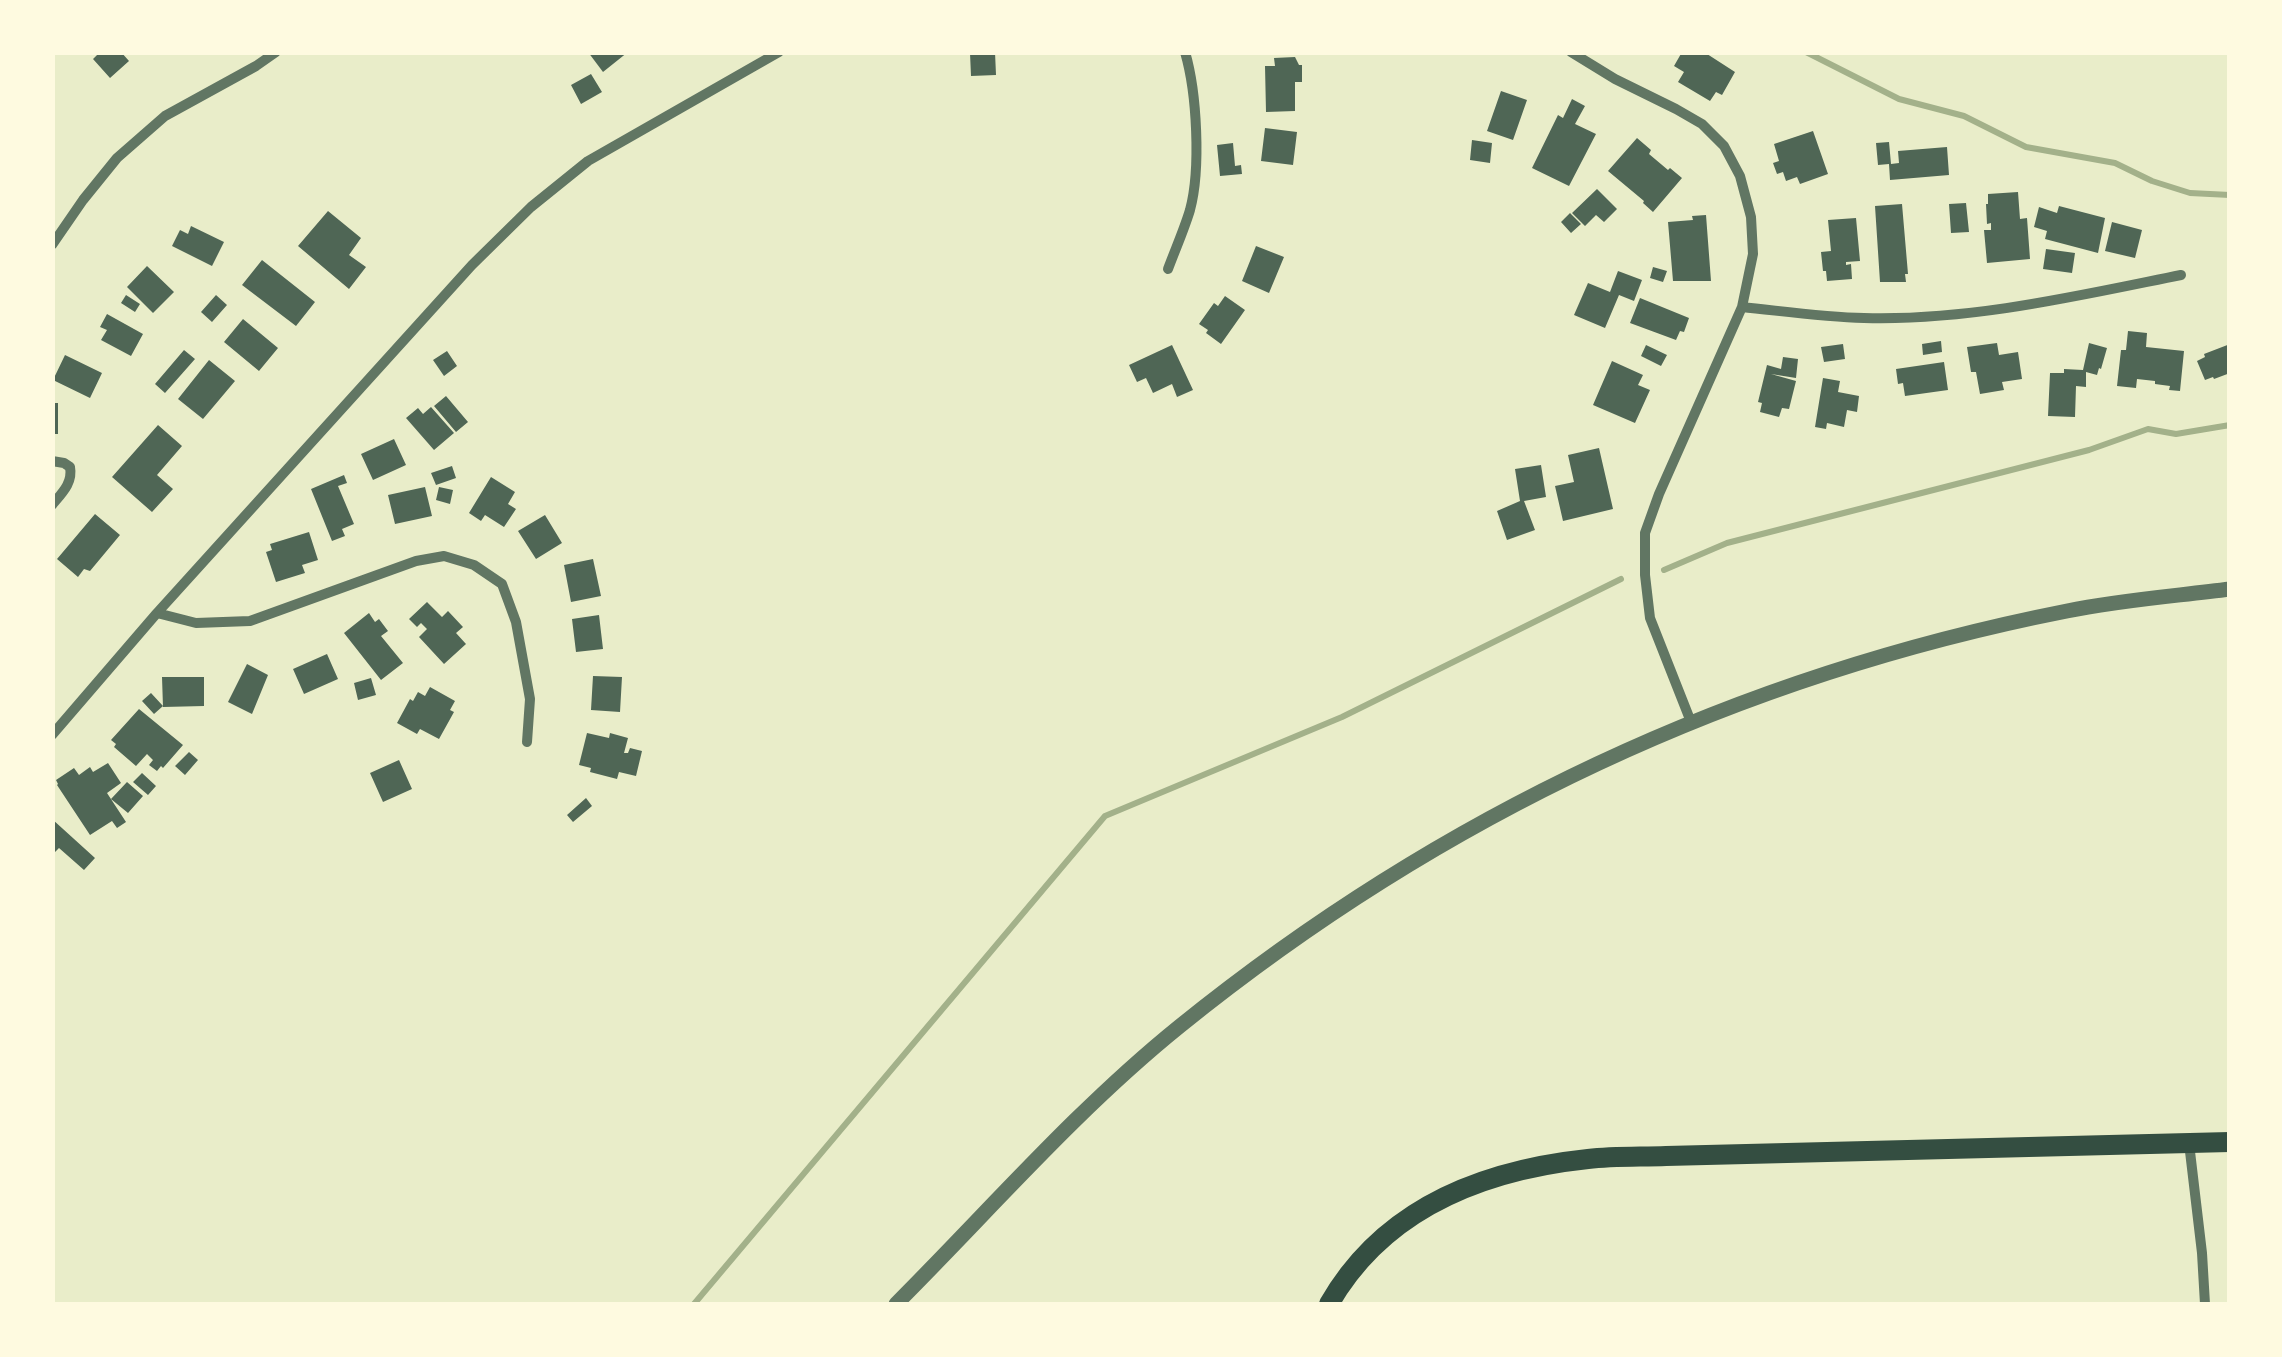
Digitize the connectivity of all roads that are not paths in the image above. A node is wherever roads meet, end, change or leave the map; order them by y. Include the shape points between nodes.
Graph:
1 (276, 52) edge
2 (779, 52) edge
3 (1186, 52) edge
4 (1571, 52) edge
5 (52, 246) edge
6 (1168, 270) dead end
7 (2181, 274) dead end
8 (1742, 307) junction
9 (52, 461) edge
10 (52, 505) edge
11 (2230, 589) edge
12 (158, 613) junction
13 (1691, 722) junction
14 (52, 735) edge
15 (527, 742) dead end
16 (2189, 1142) junction
17 (2230, 1142) edge
18 (896, 1304) edge
19 (1329, 1304) edge
20 (2205, 1304) edge

1 - 5 street via 164,116 117,158
2 - 12 street via 588,161 531,206
3 - 6 street via 1194,172 1191,206
4 - 8 street via 1689,116 1724,146 1751,216 1753,254
7 - 8 street via 2050,301 1930,316 1863,318
8 - 13 street via 1645,533 1650,618
9 - 10 street via 70,467 71,474
11 - 13 street via 2070,610 1883,654
12 - 14 street
12 - 15 street via 196,624 250,621 416,560 444,556 474,565 502,584 516,622 530,700
13 - 18 street via 1478,823 1274,954 1144,1057
16 - 17 highway
16 - 19 highway via 1590,1158 1548,1165 1490,1179 1416,1211 1379,1240
16 - 20 street

